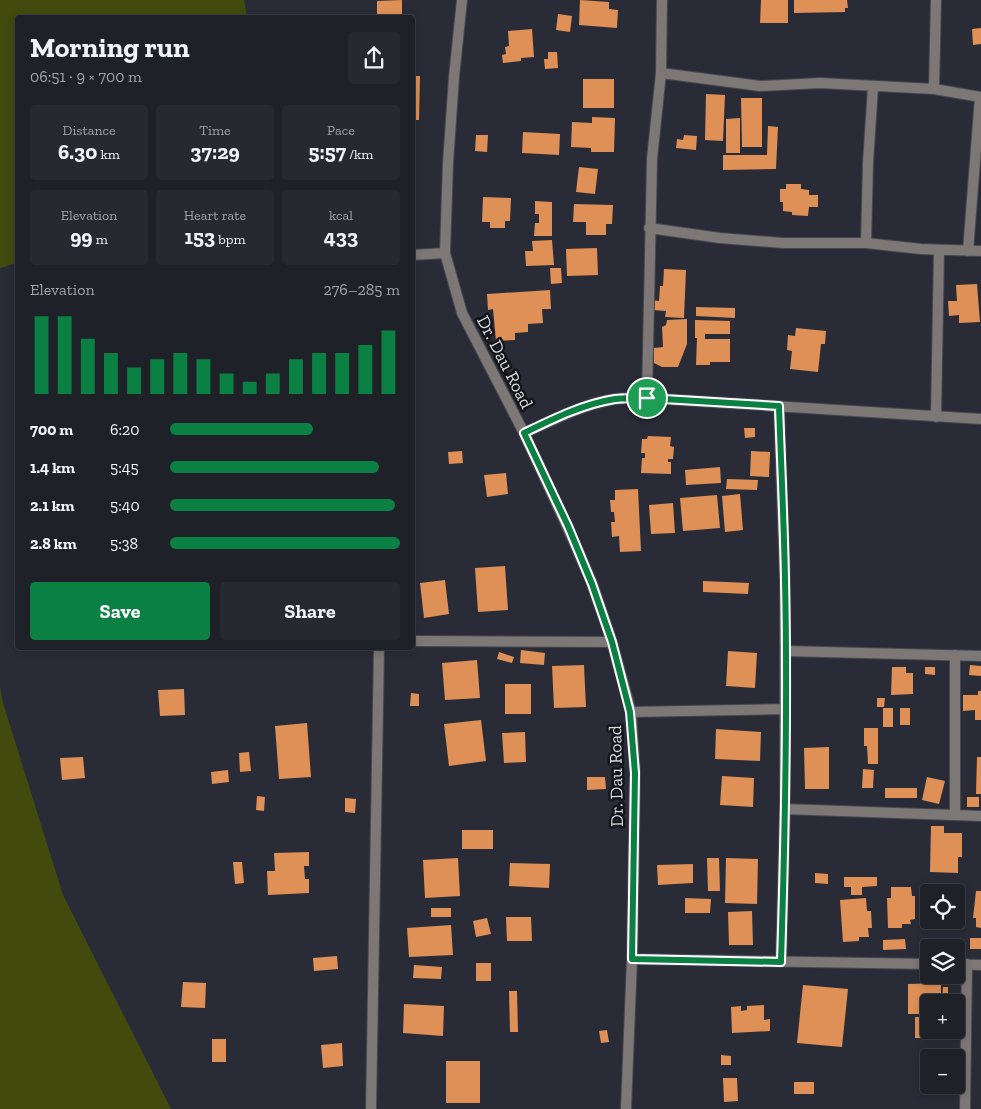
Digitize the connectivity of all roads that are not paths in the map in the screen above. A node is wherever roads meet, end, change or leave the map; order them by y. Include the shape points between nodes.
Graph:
1 (462, 0) edge
2 (662, 0) edge
3 (936, 0) edge
4 (662, 73) junction
5 (873, 87) junction
6 (934, 89) junction
7 (980, 96) edge
8 (649, 228) junction
9 (866, 243) junction
10 (939, 250) junction
11 (968, 251) junction
12 (981, 252) edge
13 (445, 254) junction
14 (415, 255) edge
15 (647, 398) junction
16 (779, 406) junction
17 (936, 417) junction
18 (981, 419) edge
19 (524, 433) junction
20 (415, 641) edge
21 (612, 642) junction
22 (379, 650) edge
23 (786, 651) junction
24 (955, 655) junction
25 (981, 656) edge
26 (785, 709) junction
27 (630, 712) junction
28 (785, 809) junction
29 (955, 815) junction
30 (981, 816) edge
31 (632, 959) junction
32 (781, 962) junction
33 (920, 964) edge
34 (965, 964) edge
35 (981, 965) edge
36 (962, 984) edge
37 (371, 1109) edge
38 (626, 1109) edge
39 (965, 1109) edge

1 - 13 street, Dr. Dau Road via 448,164
2 - 4 street
3 - 6 street
4 - 5 street via 760,86 820,84
4 - 8 street via 652,159
5 - 6 street
5 - 9 street
6 - 7 street
7 - 11 street
8 - 9 street via 765,242
8 - 15 street
9 - 10 street
10 - 11 street
10 - 17 street
11 - 12 street
13 - 14 street
13 - 19 street, Dr. Dau Road via 462,313
15 - 16 street
15 - 19 street via 592,404
16 - 17 street
16 - 23 street
17 - 18 street
19 - 21 street, Dr. Dau Road via 568,526
20 - 21 street
21 - 27 street, Dr. Dau Road
22 - 37 street
23 - 24 street
23 - 26 street
24 - 25 street
24 - 29 street
26 - 27 street
26 - 28 street
27 - 31 street, Dr. Dau Road via 635,773
28 - 29 street
28 - 32 street
29 - 30 street
31 - 32 street
31 - 38 street, Dr. Dau Road
32 - 33 street
34 - 35 street
36 - 39 street

